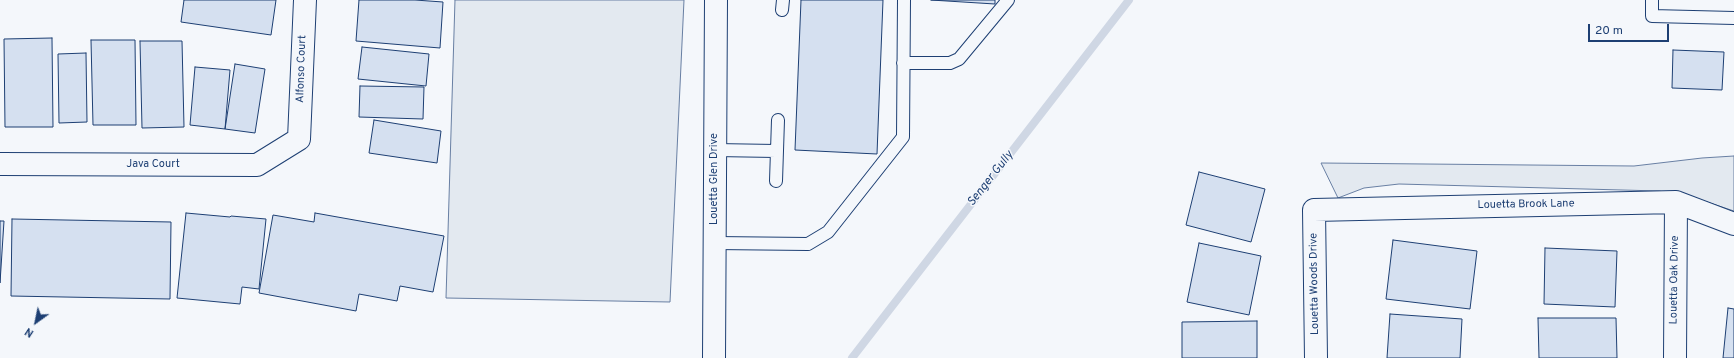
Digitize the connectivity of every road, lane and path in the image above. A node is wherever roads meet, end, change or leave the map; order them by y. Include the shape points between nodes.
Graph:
1 (305, 0) edge
2 (716, 0) edge
3 (904, 0) edge
4 (1008, 0) edge
5 (1652, 0) edge
6 (1734, 18) edge
7 (903, 63) junction
8 (778, 120) dead end
9 (299, 139) joint
10 (715, 150) junction
11 (776, 151) junction
12 (0, 164) edge
13 (776, 180) dead end
14 (1676, 202) junction
15 (1314, 210) joint
16 (1734, 224) edge
17 (714, 243) junction
18 (714, 358) edge
19 (1316, 358) edge
20 (1675, 358) edge

1 - 9 street, Alfonso Court
2 - 10 street, Louetta Glen Drive
3 - 7 lane
4 - 7 lane via 958,59 950,63
5 - 6 lane via 1652,16
7 - 17 lane via 903,137 828,232 808,244
8 - 11 lane
9 - 12 street, Java Court via 257,165
10 - 11 lane
10 - 17 street, Louetta Glen Drive
11 - 13 lane
14 - 15 street, Louetta Brook Lane
14 - 16 street, Louetta Brook Lane
14 - 20 street, Louetta Oak Drive
15 - 19 street, Louetta Woods Drive
17 - 18 street, Louetta Glen Drive

